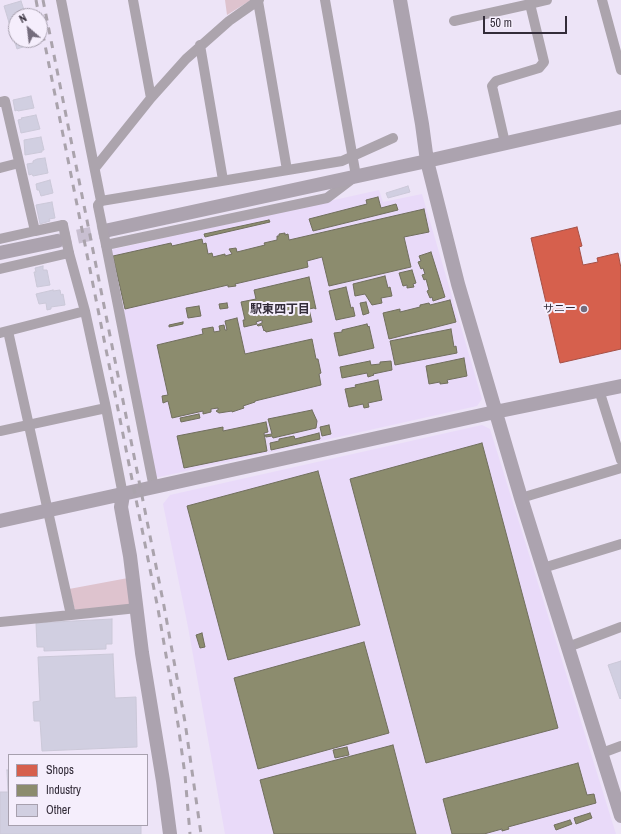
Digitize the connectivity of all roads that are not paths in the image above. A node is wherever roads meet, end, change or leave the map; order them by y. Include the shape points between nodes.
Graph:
1 (61, 0) edge
2 (133, 0) edge
3 (258, 0) edge
4 (325, 0) edge
5 (400, 0) edge
6 (547, 0) edge
7 (602, 0) edge
8 (530, 4) junction
9 (454, 22) dead end
10 (200, 45) junction
11 (620, 64) edge
12 (151, 98) junction
13 (0, 102) edge
14 (621, 117) edge
15 (393, 138) dead end
16 (505, 144) junction
17 (351, 156) junction
18 (427, 161) junction
19 (19, 163) junction
20 (0, 168) edge
21 (95, 168) junction
22 (287, 170) junction
23 (356, 176) junction
24 (223, 180) junction
25 (99, 203) junction
26 (109, 230) tunnel mouth
27 (35, 231) junction
28 (0, 238) edge
29 (57, 240) tunnel mouth
30 (106, 245) junction
31 (0, 253) edge
32 (68, 253) junction
33 (0, 269) edge
34 (85, 312) junction
35 (4, 332) edge
36 (621, 386) edge
37 (599, 390) junction
38 (106, 408) junction
39 (495, 412) junction
40 (29, 425) junction
41 (0, 431) edge
42 (621, 460) edge
43 (621, 468) edge
44 (154, 488) junction
45 (123, 495) junction
46 (521, 498) junction
47 (49, 510) junction
48 (0, 521) edge
49 (621, 544) edge
50 (543, 568) junction
51 (137, 608) junction
52 (71, 615) junction
53 (0, 622) edge
54 (621, 627) edge
55 (568, 647) junction
56 (621, 746) edge
57 (602, 753) junction
58 (621, 816) edge
59 (170, 834) edge

1 - 21 street
2 - 12 street
3 - 10 street
3 - 22 street
4 - 17 street
5 - 18 street
6 - 8 street
7 - 11 street
8 - 9 street
8 - 16 street via 544,62 539,68 496,81 492,86
10 - 12 street
10 - 24 street
12 - 21 street
13 - 19 street via 5,101
14 - 16 street
15 - 17 street
16 - 18 street
17 - 22 street via 342,161
17 - 23 street
18 - 23 street
18 - 39 street via 458,284
19 - 20 street
19 - 27 street
21 - 25 street
22 - 24 street
23 - 26 street
23 - 30 street via 327,198
24 - 25 street
25 - 30 street, bridge
27 - 28 street
27 - 32 street, bridge via 63,225
29 - 31 street
30 - 44 street
32 - 33 street
32 - 34 street
34 - 35 street
34 - 38 street
35 - 40 street
36 - 37 street
37 - 39 street
37 - 42 street
38 - 40 street
38 - 45 street
39 - 44 street
39 - 46 street
40 - 41 street
40 - 47 street
43 - 46 street
44 - 45 street
45 - 47 street
45 - 51 street via 121,507
46 - 50 street
47 - 48 street
47 - 52 street
49 - 50 street
50 - 55 street
51 - 52 street
51 - 59 street
52 - 53 street
54 - 55 street
55 - 57 street
56 - 57 street
57 - 58 street

